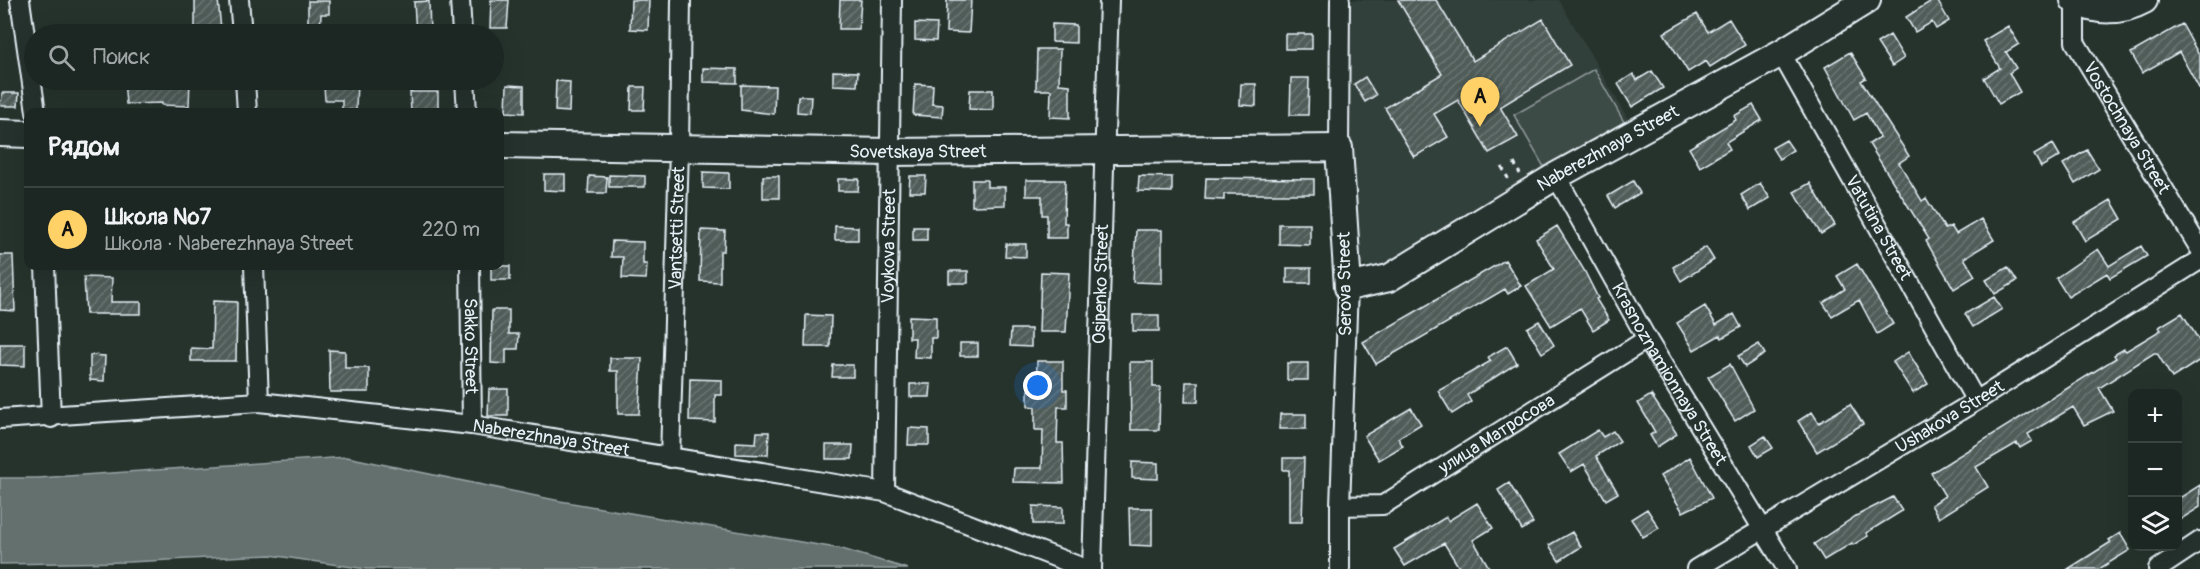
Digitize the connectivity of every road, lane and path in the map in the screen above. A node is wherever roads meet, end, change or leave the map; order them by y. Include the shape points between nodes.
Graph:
1 (20, 0) edge
2 (239, 0) edge
3 (459, 0) edge
4 (681, 0) edge
5 (892, 0) edge
6 (1110, 0) edge
7 (1340, 0) edge
8 (1867, 0) edge
9 (2144, 0) edge
10 (2075, 1) edge
11 (241, 24) edge
12 (461, 24) edge
13 (24, 28) edge
14 (1781, 53) junction
15 (33, 90) edge
16 (245, 90) edge
17 (466, 90) edge
18 (35, 108) edge
19 (247, 108) edge
20 (467, 108) edge
21 (0, 133) edge
22 (24, 134) edge
23 (504, 145) edge
24 (1339, 148) junction
25 (679, 149) junction
26 (1106, 151) junction
27 (889, 152) junction
28 (1502, 166) dead end
29 (1556, 176) junction
30 (1514, 187) dead end
31 (2200, 249) edge
32 (2200, 260) edge
33 (45, 270) edge
34 (254, 270) edge
35 (470, 270) edge
36 (1348, 287) junction
37 (1647, 339) junction
38 (1976, 401) junction
39 (259, 402) junction
40 (51, 418) junction
41 (0, 419) edge
42 (472, 426) junction
43 (669, 458) junction
44 (885, 492) junction
45 (1340, 506) junction
46 (1764, 527) junction
47 (2200, 542) edge
48 (1086, 569) edge
49 (1092, 569) edge
50 (1340, 569) edge
51 (1696, 569) edge
52 (1787, 569) edge
53 (2158, 569) edge

1 - 13 street
2 - 11 street
3 - 12 street
4 - 25 street, Vantsetti Street
5 - 27 street, Voykova Street
6 - 26 street, Osipenko Street
7 - 24 street, Serova Street
8 - 14 street, Naberezhnaya Street
9 - 10 street via 2133,6 2098,10
10 - 31 street, Vostochnaya Street via 2074,42
14 - 29 street, Naberezhnaya Street
14 - 38 street, Vatutina Street
15 - 18 street
16 - 19 street
17 - 20 street
21 - 22 street
23 - 25 street, Sovetskaya Street
24 - 26 street, Sovetskaya Street
24 - 36 street, Serova Street
25 - 27 street, Sovetskaya Street
25 - 43 street, Vantsetti Street
26 - 27 street, Sovetskaya Street
26 - 49 street, Osipenko Street
27 - 44 street, Voykova Street
28 - 30 path
29 - 36 street, Naberezhnaya Street via 1389,278
29 - 37 street, Krasnoznamionnaya Street
32 - 38 street, Ushakova Street
33 - 40 street
34 - 39 street
35 - 42 street, Sakko Street
36 - 45 street, Serova Street
37 - 45 street, улица Матросова via 1383,505
37 - 46 street, Krasnoznamionnaya Street
38 - 46 street, Ushakova Street
39 - 40 street, Naberezhnaya Street
39 - 42 street, Naberezhnaya Street
40 - 41 street, Naberezhnaya Street
42 - 43 street, Naberezhnaya Street
43 - 44 street, Naberezhnaya Street
44 - 48 street, Naberezhnaya Street
45 - 50 street, Serova Street
46 - 51 street, Ushakova Street
46 - 52 street, Krasnoznamionnaya Street
47 - 53 street

